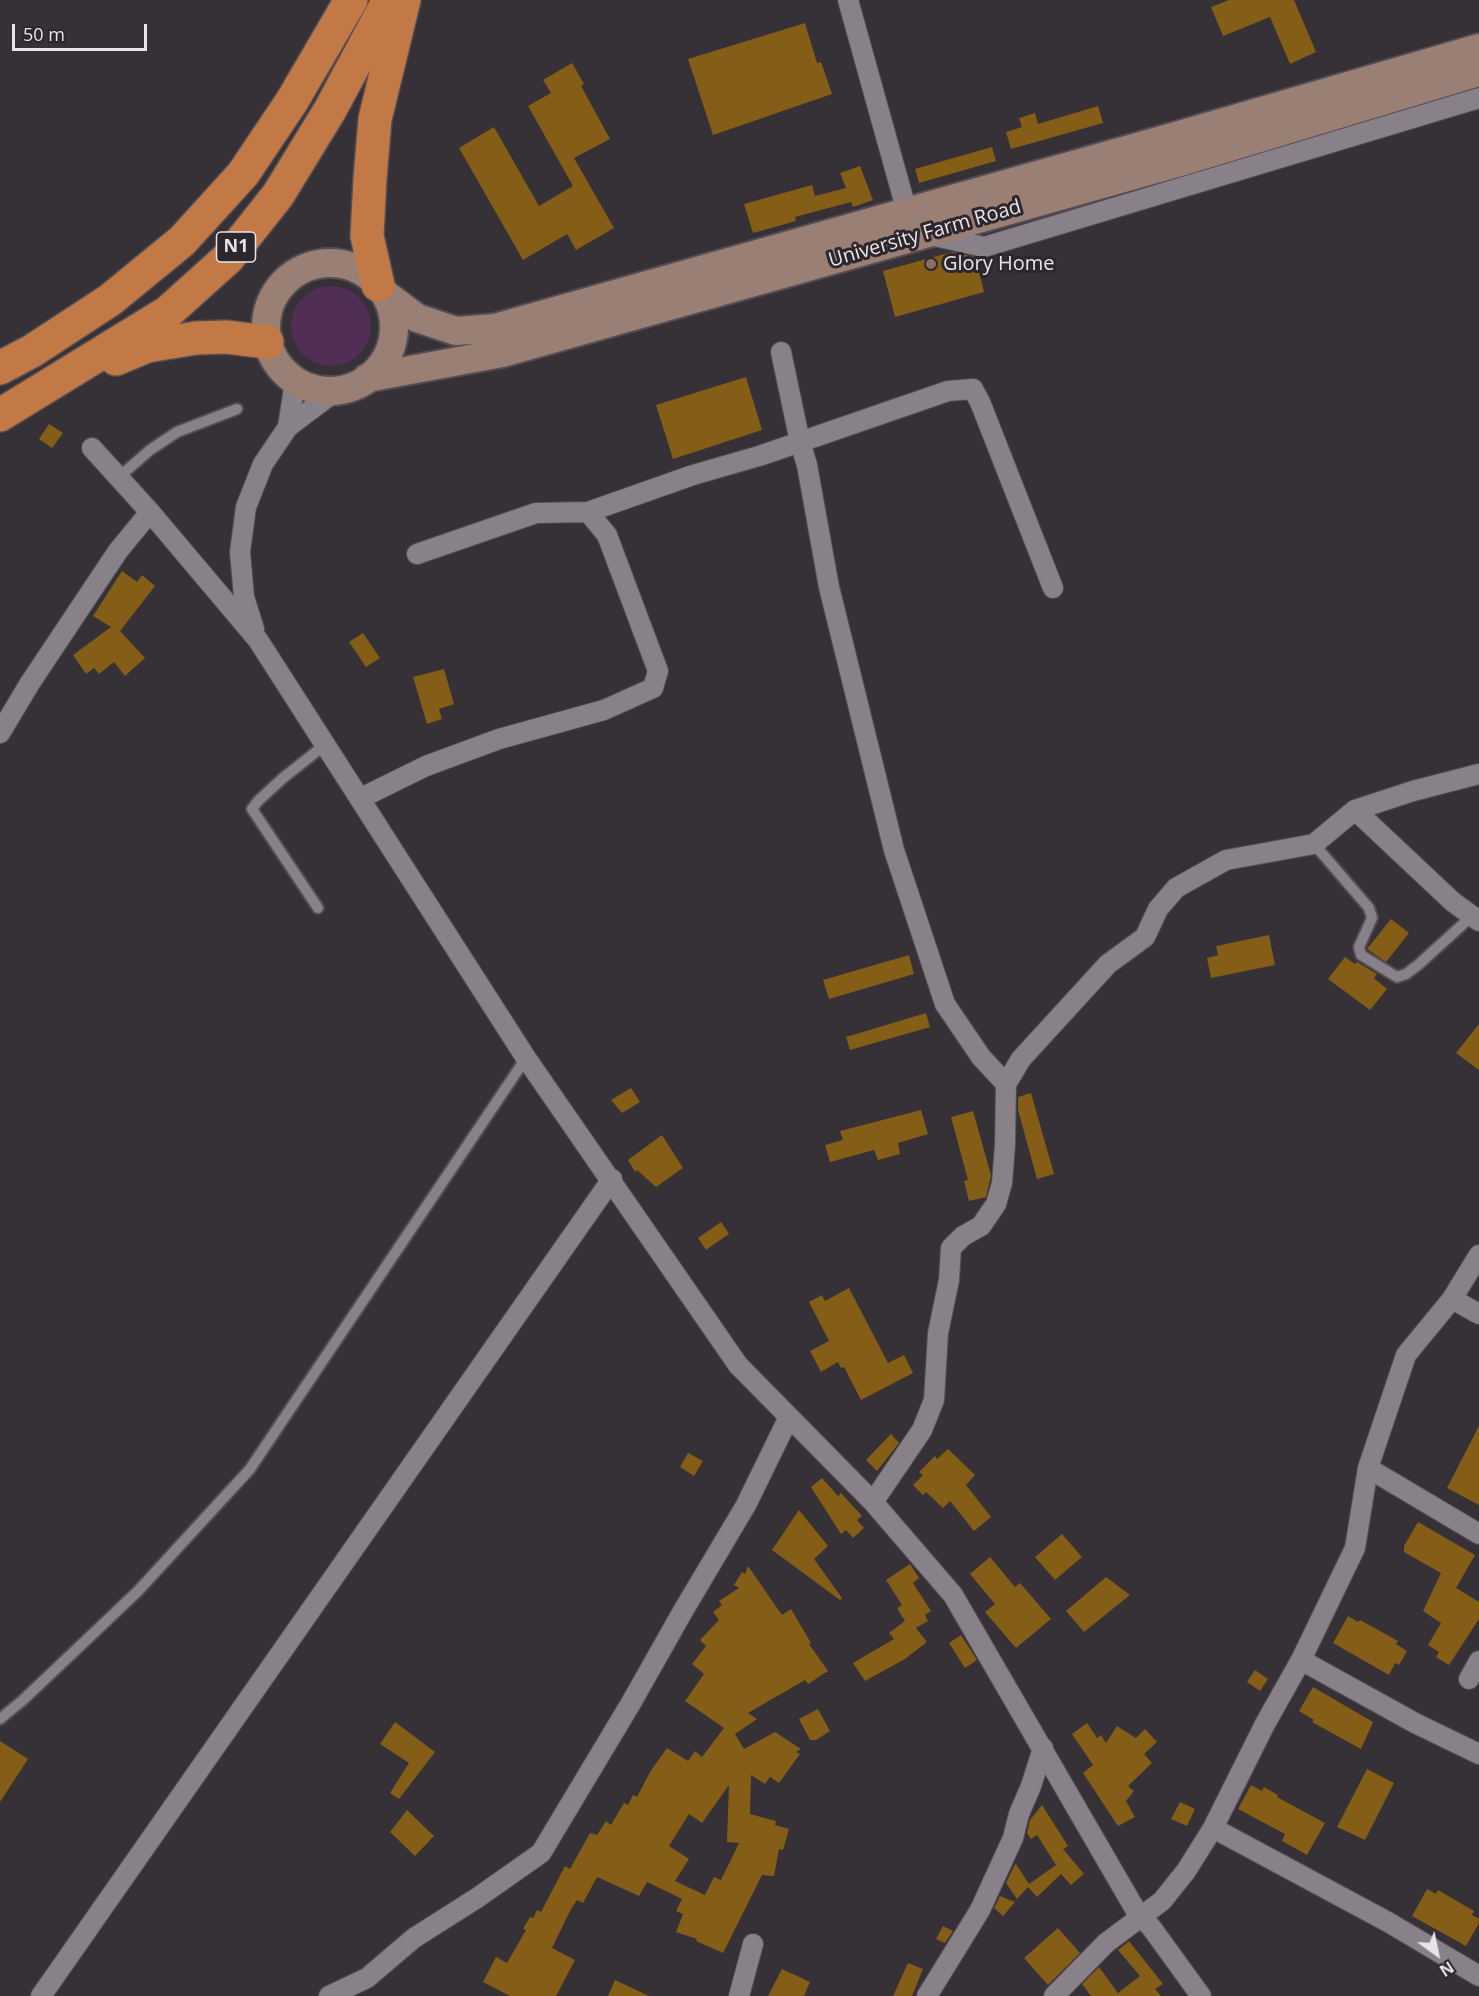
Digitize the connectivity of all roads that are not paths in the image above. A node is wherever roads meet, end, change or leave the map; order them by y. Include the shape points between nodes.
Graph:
1 (351, 0) edge
2 (389, 0) edge
3 (404, 0) edge
4 (848, 0) edge
5 (1479, 48) edge
6 (1479, 72) edge
7 (1479, 98) edge
8 (916, 223) junction
9 (381, 289) junction
10 (267, 342) junction
11 (781, 352) dead end
12 (0, 368) edge
13 (367, 378) junction
14 (295, 381) junction
15 (337, 390) junction
16 (237, 409) dead end
17 (0, 415) edge
18 (288, 427) junction
19 (0, 438) edge
20 (800, 442) junction
21 (92, 448) dead end
22 (119, 477) junction
23 (150, 512) junction
24 (588, 512) junction
25 (417, 554) dead end
26 (1053, 588) dead end
27 (258, 640) junction
28 (0, 733) edge
29 (326, 744) junction
30 (1479, 774) edge
31 (361, 798) junction
32 (1355, 810) junction
33 (1314, 844) junction
34 (318, 908) dead end
35 (1475, 919) edge
36 (526, 1058) junction
37 (1006, 1084) junction
38 (612, 1179) junction
39 (1479, 1255) edge
40 (1452, 1299) junction
41 (1479, 1314) edge
42 (789, 1417) junction
43 (1368, 1468) junction
44 (873, 1502) junction
45 (1479, 1534) edge
46 (1301, 1660) junction
47 (1479, 1661) edge
48 (1469, 1680) dead end
49 (0, 1719) edge
50 (1042, 1748) junction
51 (1479, 1754) edge
52 (1213, 1828) junction
53 (1139, 1917) junction
54 (753, 1944) dead end
55 (1479, 1976) edge
56 (42, 1996) edge
57 (329, 1996) edge
58 (739, 1996) edge
59 (927, 1996) edge
60 (1054, 1996) edge
61 (1201, 1996) edge

1 - 12 highway, N1 via 292,101 243,174 182,241 110,300
2 - 17 highway, N1 via 330,110 278,195 228,258 168,312
3 - 9 highway via 375,118 369,179 368,236
4 - 8 street
5 - 8 street, University Farm Road
6 - 8 street, University Farm Road via 1176,163
7 - 8 street via 984,247
8 - 9 street, University Farm Road via 495,328 456,330 417,318
8 - 13 street, University Farm Road via 502,353
9 - 10 street via 368,275 336,263 315,264 296,272 270,302 265,322
9 - 13 street via 393,316 392,340 383,361
10 - 14 street via 282,370
10 - 19 highway via 196,338 147,346 98,368 35,408
11 - 20 street
13 - 15 street
14 - 15 street via 315,389
14 - 18 street
15 - 18 street
16 - 22 lane via 177,432
18 - 27 street via 262,464 246,507 240,552 243,597
20 - 24 street
20 - 26 street via 948,391 973,389
20 - 37 street via 829,587 894,850 945,1004 981,1057
21 - 22 street
22 - 23 street
23 - 27 street
23 - 28 street via 118,551
24 - 25 street via 536,513
24 - 31 street via 607,536 658,671 653,688 604,710 499,739 426,766
27 - 29 street
29 - 31 street
29 - 34 lane via 252,809
30 - 32 street
31 - 36 street
32 - 33 street
32 - 35 street
33 - 35 lane via 1369,908 1372,918 1359,947 1361,955 1397,977
33 - 37 street via 1226,860 1176,888 1158,909 1145,937 1108,964 1021,1059
36 - 38 street
36 - 49 lane via 250,1469 138,1591
37 - 44 street via 1002,1183 996,1204 981,1226 951,1248 938,1333 934,1400 922,1430
38 - 42 street via 738,1365
38 - 56 street
39 - 40 street
40 - 41 street
40 - 43 street via 1406,1355
42 - 44 street
42 - 57 street via 746,1505 541,1853 414,1938 367,1978
43 - 45 street
43 - 46 street via 1355,1548
44 - 50 street via 953,1595
46 - 51 street
46 - 52 street
47 - 48 street
50 - 53 street
50 - 59 street via 1013,1838 980,1910
52 - 53 street via 1162,1901
52 - 55 street
53 - 60 street via 1106,1943
53 - 61 street via 1151,1927
54 - 58 street

